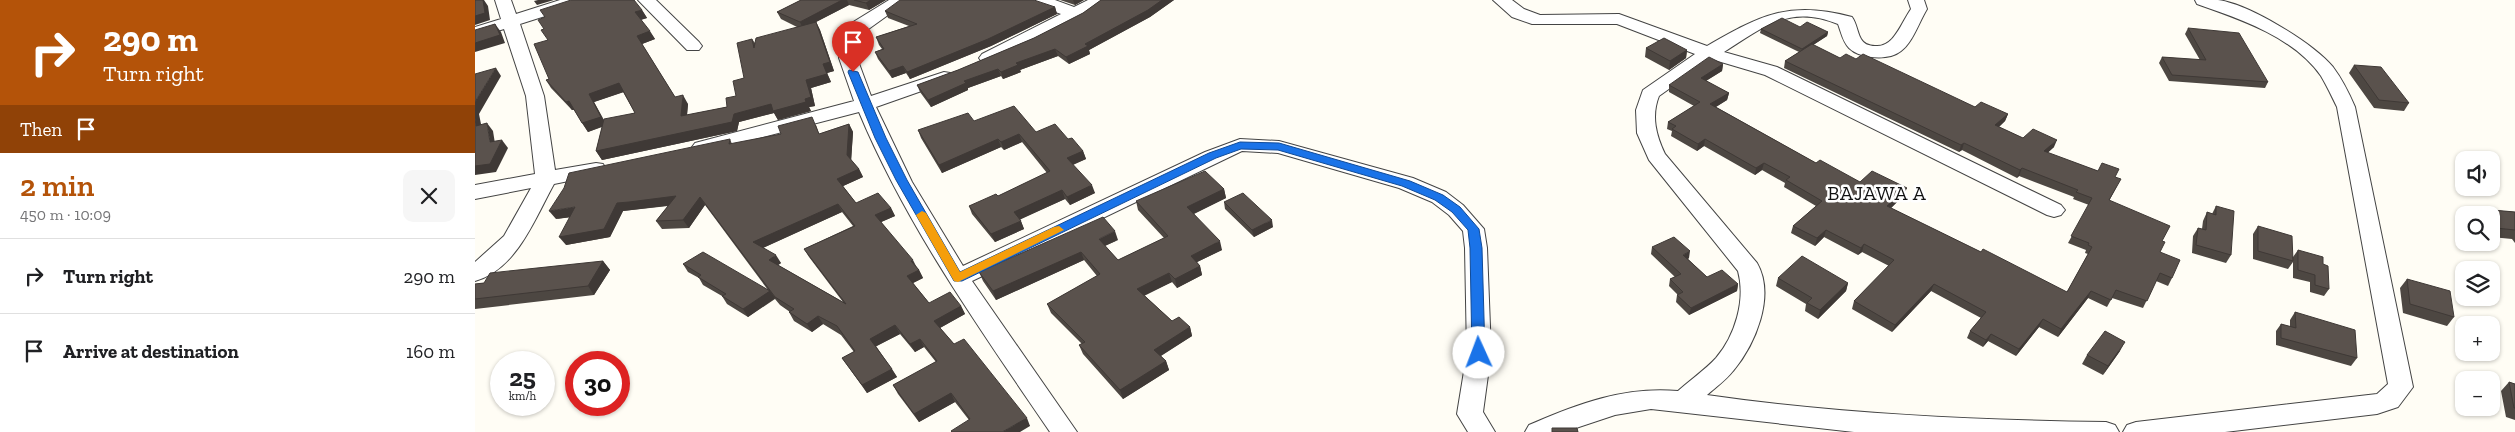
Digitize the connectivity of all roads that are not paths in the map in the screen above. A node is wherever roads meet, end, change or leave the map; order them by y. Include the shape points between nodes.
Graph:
1 (503, 0) edge
2 (577, 0) edge
3 (646, 0) edge
4 (901, 0) edge
5 (1039, 0) edge
6 (1101, 0) edge
7 (1501, 0) edge
8 (1916, 0) edge
9 (2203, 0) edge
10 (1077, 14) junction
11 (509, 22) junction
12 (475, 32) edge
13 (693, 46) dead end
14 (1709, 53) junction
15 (865, 104) junction
16 (682, 151) edge
17 (614, 165) edge
18 (546, 179) junction
19 (475, 192) edge
20 (2054, 210) dead end
21 (475, 273) edge
22 (958, 278) junction
23 (1683, 401) junction
24 (1064, 432) edge
25 (1482, 432) edge
26 (1538, 432) edge
27 (2106, 432) edge
28 (2136, 432) edge

1 - 11 street
2 - 11 street
3 - 13 street
4 - 15 street via 856,28 847,38 848,54
5 - 10 street
6 - 10 street
7 - 14 street via 1518,13 1539,20 1619,19
8 - 14 street via 1919,9 1894,48 1884,52 1871,51 1854,43 1846,21 1804,10 1776,14
9 - 28 street via 2272,29 2294,43 2323,67 2346,107 2401,388 2389,400 2377,404
10 - 15 street via 967,68
11 - 12 street
11 - 18 street via 535,96
14 - 20 street via 1771,71
14 - 23 street via 1651,92 1645,118 1646,135 1656,156 1737,252 1754,279 1750,311 1741,338 1724,365
15 - 16 street
15 - 22 street via 902,180
17 - 18 street
18 - 19 street
18 - 21 street via 512,241
22 - 24 street
22 - 25 street via 1240,146 1279,147 1362,169 1439,197 1473,229 1479,353 1470,414
23 - 26 street via 1642,400 1620,404
23 - 27 street via 1840,422 2025,432

